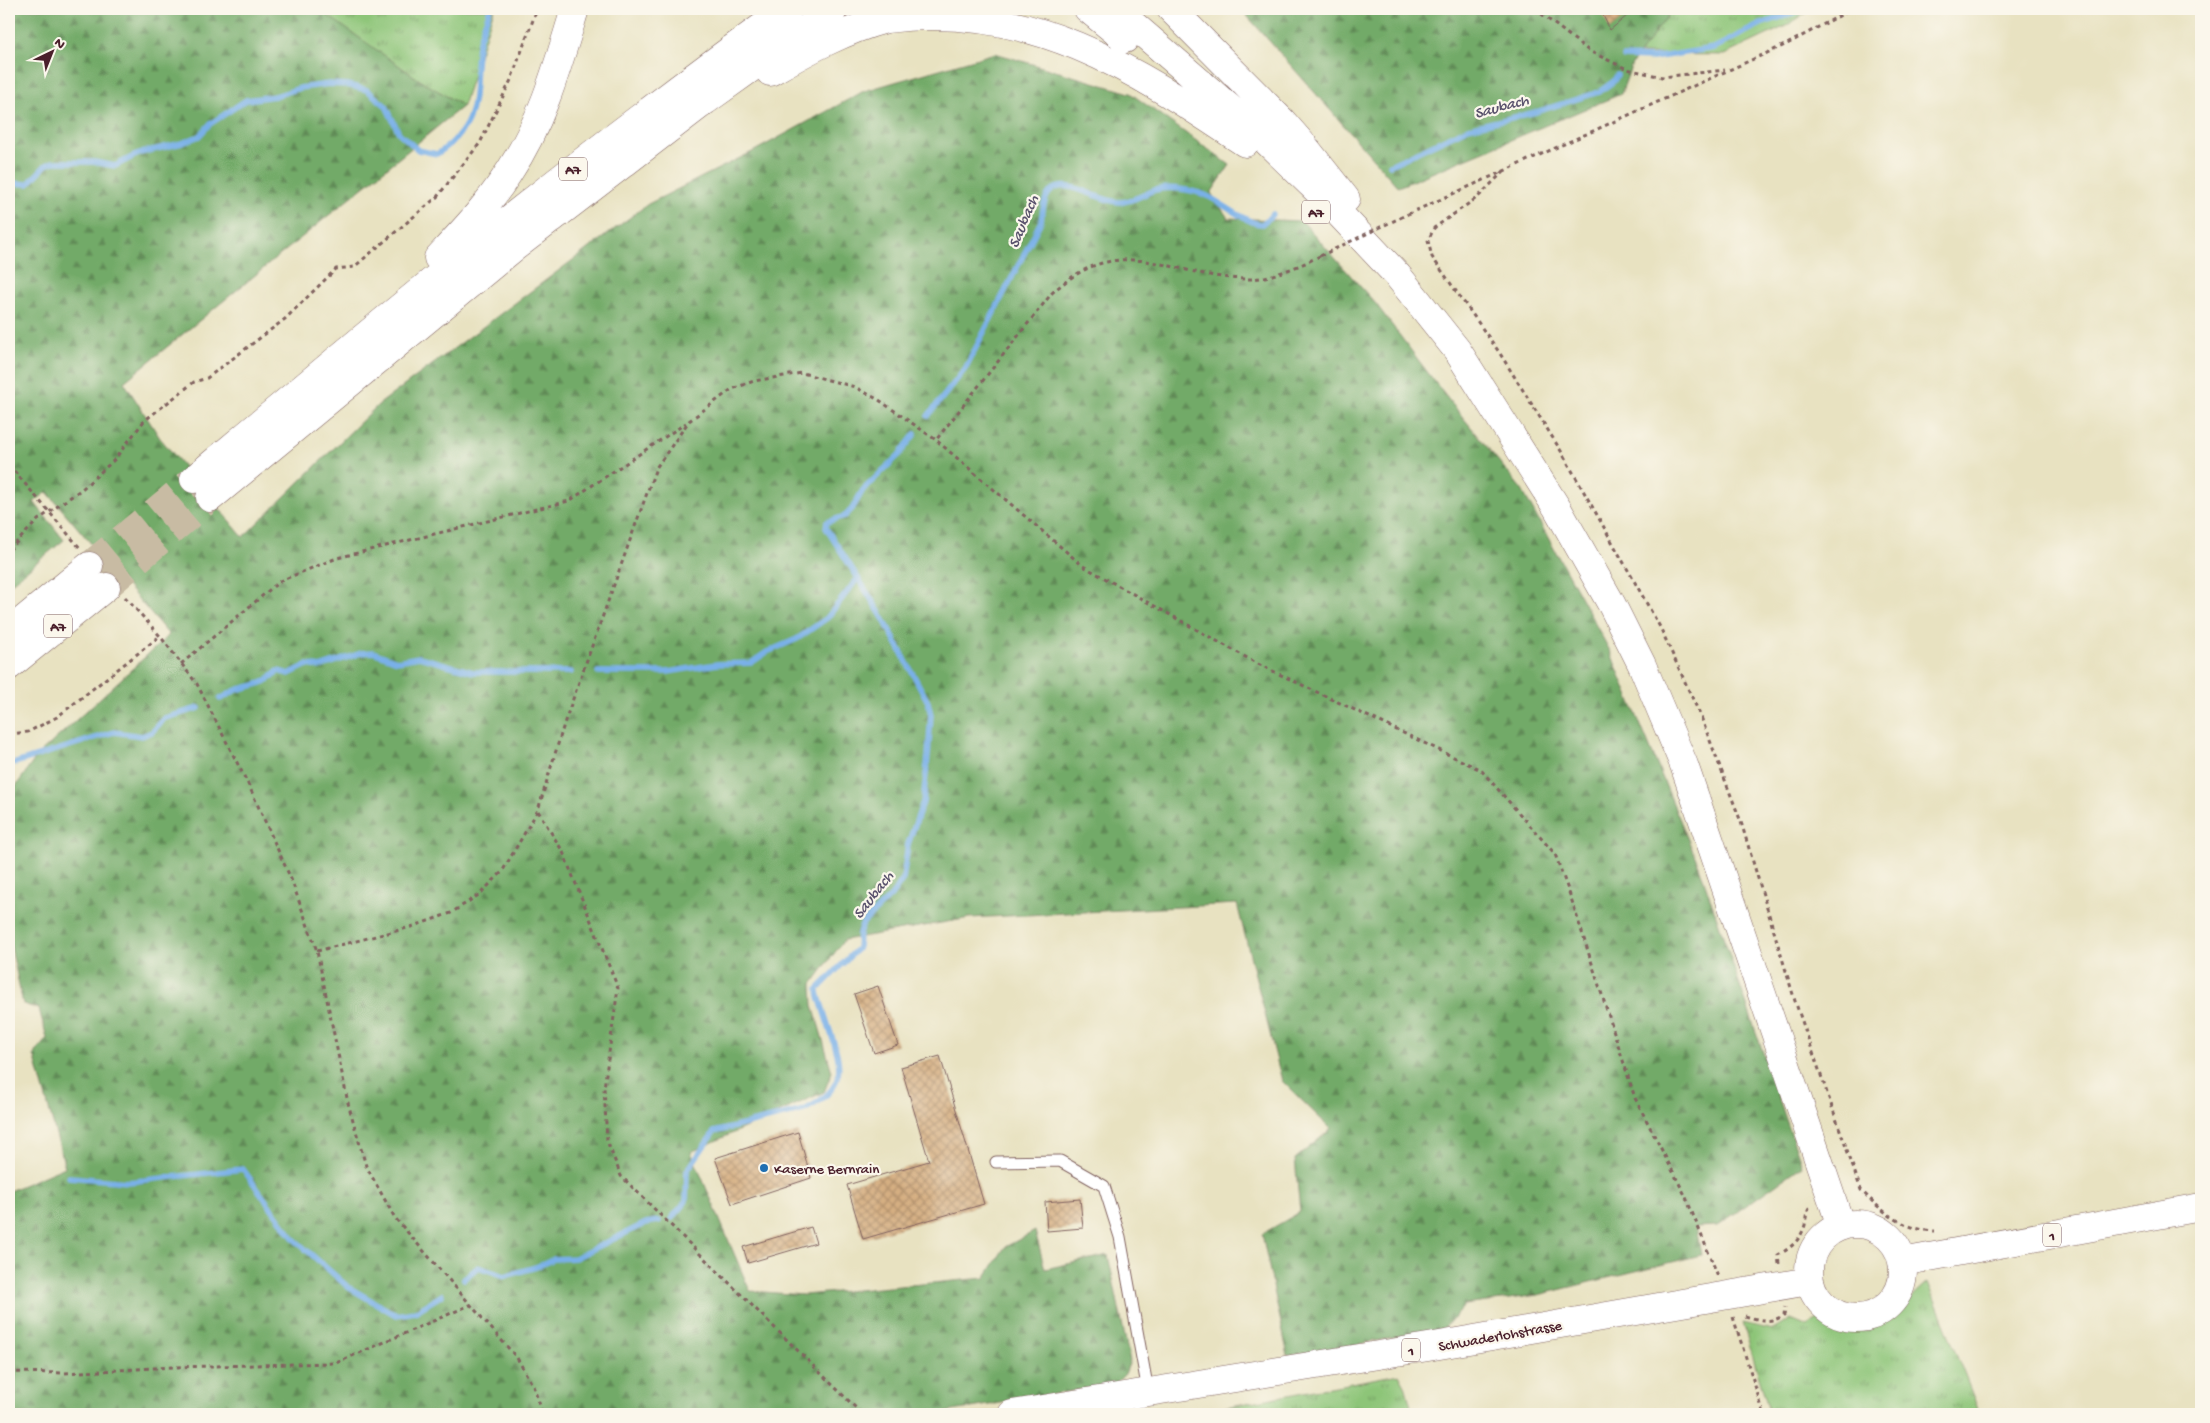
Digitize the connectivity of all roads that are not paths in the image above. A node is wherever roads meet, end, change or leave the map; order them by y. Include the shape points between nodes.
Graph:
1 (575, 9) edge
2 (788, 9) edge
3 (834, 9) edge
4 (1088, 9) edge
5 (1115, 9) edge
6 (1171, 9) edge
7 (666, 131) junction
8 (1245, 143) junction
9 (1437, 323) junction
10 (364, 336) junction
11 (1516, 443) junction
12 (85, 557) tunnel mouth
13 (113, 590) tunnel mouth
14 (9, 632) edge
15 (9, 666) edge
16 (996, 1162) dead end
17 (2201, 1206) edge
18 (1841, 1226) junction
19 (1902, 1262) junction
20 (1809, 1281) junction
21 (1148, 1391) junction
22 (1012, 1414) edge

1 - 10 main road, A7 via 537,122 510,172 480,212
2 - 10 main road, A7 via 569,172
3 - 7 main road, A7
4 - 8 main road, A7
5 - 9 main road, A7 via 1283,156 1372,246
6 - 9 main road, A7 via 1259,96 1304,146
7 - 8 main road, A7 via 790,60 858,28 928,12 972,12 1015,17 1081,40 1144,75
7 - 10 main road, A7 via 202,488
8 - 11 main road, A7 via 1368,266
9 - 11 main road, A7
11 - 18 main road via 1612,605 1664,718 1703,816
12 - 14 main road, A7
13 - 15 main road, A7
16 - 21 lane via 1060,1161 1104,1186 1120,1237
17 - 19 main road, 1
18 - 19 main road via 1857,1224 1872,1227 1886,1235
18 - 20 main road via 1818,1242 1810,1261
19 - 20 main road via 1903,1275 1894,1300 1873,1316 1857,1319 1826,1309
20 - 21 main road, Schwaderlohstrasse / 1 via 1428,1347
21 - 22 main road, Schwaderlohstrasse / 1

